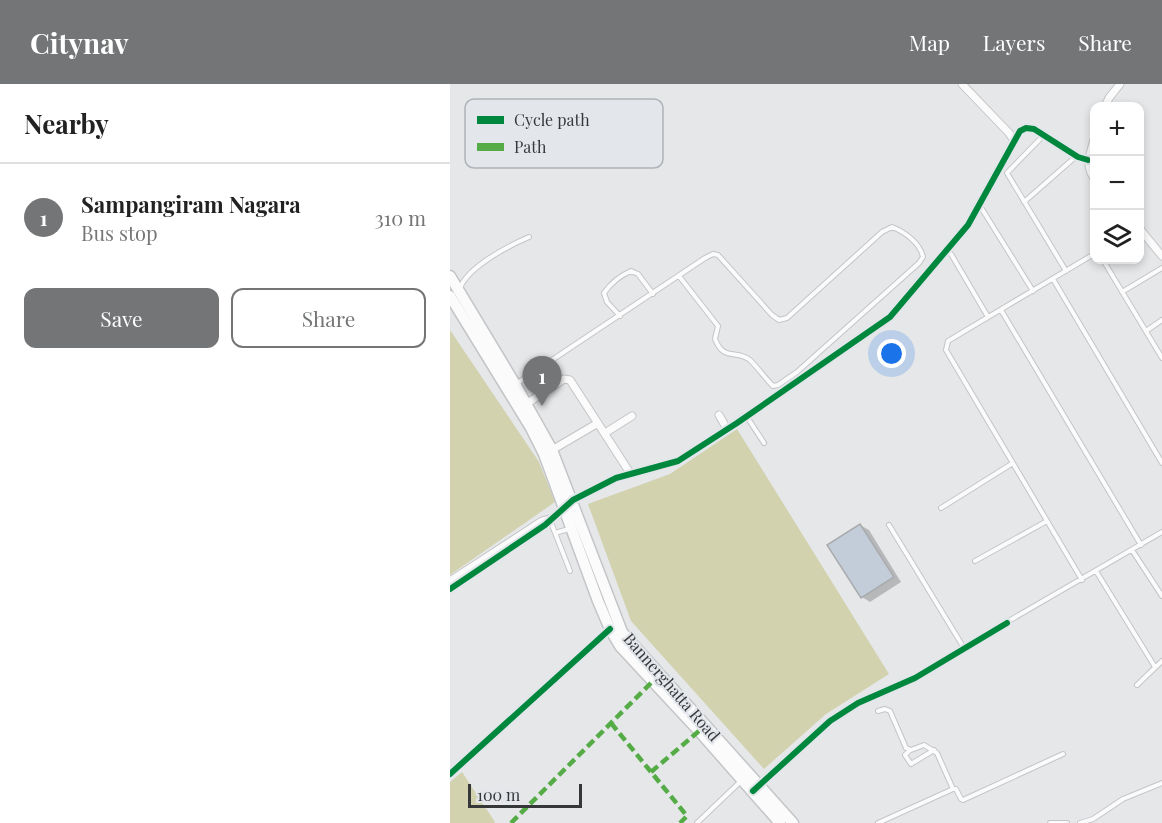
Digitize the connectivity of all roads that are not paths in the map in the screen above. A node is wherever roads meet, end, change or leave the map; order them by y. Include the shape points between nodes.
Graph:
1 (962, 84) edge
2 (1120, 84) edge
3 (1107, 102) edge
4 (1041, 138) dead end
5 (1013, 140) junction
6 (1090, 154) edge
7 (1073, 159) dead end
8 (1088, 160) junction
9 (1090, 172) edge
10 (1024, 202) junction
11 (982, 209) dead end
12 (1144, 234) edge
13 (529, 237) dead end
14 (951, 254) dead end
15 (1162, 256) edge
16 (1090, 257) edge
17 (1105, 264) edge
18 (1162, 268) edge
19 (1066, 271) junction
20 (450, 276) edge
21 (679, 276) junction
22 (1053, 279) junction
23 (1033, 291) junction
24 (1122, 292) junction
25 (653, 294) junction
26 (453, 297) edge
27 (1001, 310) junction
28 (620, 316) junction
29 (988, 317) junction
30 (1162, 320) edge
31 (1146, 331) junction
32 (1162, 358) edge
33 (515, 384) junction
34 (526, 409) junction
35 (719, 415) dead end
36 (632, 416) dead end
37 (746, 416) junction
38 (598, 423) junction
39 (727, 429) junction
40 (605, 434) junction
41 (764, 443) dead end
42 (552, 450) junction
43 (1013, 463) junction
44 (1162, 463) edge
45 (630, 473) junction
46 (569, 503) junction
47 (941, 508) dead end
48 (550, 519) junction
49 (1047, 521) junction
50 (889, 525) dead end
51 (572, 528) junction
52 (1162, 532) edge
53 (555, 533) junction
54 (1141, 545) junction
55 (1132, 550) junction
56 (975, 561) dead end
57 (570, 571) dead end
58 (1096, 571) junction
59 (1082, 579) junction
60 (450, 581) edge
61 (450, 589) edge
62 (1162, 596) edge
63 (1006, 623) joint
64 (610, 629) junction
65 (964, 648) junction
66 (1162, 661) edge
67 (1155, 667) junction
68 (1137, 685) dead end
69 (878, 711) dead end
70 (911, 750) junction
71 (935, 750) junction
72 (1063, 754) dead end
73 (450, 774) edge
74 (743, 779) junction
75 (1162, 783) edge
76 (756, 788) junction
77 (953, 789) junction
78 (697, 823) edge
79 (780, 823) edge
80 (793, 823) edge
81 (878, 823) edge
82 (1050, 823) edge
83 (1067, 823) edge
84 (1080, 823) edge

1 - 5 street
2 - 3 street
4 - 10 lane via 1007,173
5 - 8 street via 1023,128 1031,128
5 - 37 street via 968,225 890,318
6 - 8 street
7 - 10 lane
8 - 9 street
10 - 19 lane
11 - 23 lane
12 - 15 street
13 - 26 lane via 478,267
14 - 29 lane
16 - 19 lane
17 - 24 lane
18 - 24 lane
19 - 22 lane
20 - 26 main road, Bannerghatta Road
21 - 21 lane via 705,258 718,255 779,320 787,318 892,227 921,248 923,257 797,372 773,386 748,359 723,352 715,339 718,326
21 - 25 lane
22 - 23 lane
22 - 44 lane
23 - 27 lane
24 - 31 lane
25 - 28 lane
25 - 28 lane via 638,274 623,274 604,293
26 - 33 main road, Bannerghatta Road
26 - 34 main road, Bannerghatta Road
27 - 29 lane
27 - 54 lane
28 - 33 lane
29 - 43 lane via 948,341 946,350
30 - 31 lane
31 - 32 lane
33 - 34 main road, Bannerghatta Road
34 - 38 street via 567,379
34 - 42 main road, Bannerghatta Road
34 - 46 main road, Bannerghatta Road
35 - 39 street
36 - 40 street
37 - 39 street
37 - 41 lane
38 - 40 street
38 - 42 street
39 - 45 street via 678,461
40 - 45 street
42 - 46 main road, Bannerghatta Road
43 - 47 lane
43 - 49 lane
45 - 46 street
46 - 48 street
46 - 51 main road, Bannerghatta Road
46 - 76 main road, Bannerghatta Road via 622,632
48 - 53 lane
48 - 60 street
48 - 61 street
49 - 56 lane
49 - 59 lane
50 - 65 lane
51 - 53 lane
51 - 64 main road, Bannerghatta Road
52 - 54 lane
53 - 57 lane
54 - 55 lane
55 - 58 lane
55 - 62 lane
58 - 59 lane
58 - 67 lane
59 - 63 lane
63 - 65 street
64 - 73 street
64 - 74 main road, Bannerghatta Road via 632,660
65 - 76 street via 915,678 836,717
66 - 67 lane
67 - 68 lane
69 - 70 lane via 890,711
70 - 71 lane via 924,745
70 - 71 lane via 905,755 911,764
71 - 77 lane
72 - 77 lane via 963,800
74 - 76 main road, Bannerghatta Road
74 - 78 lane
75 - 84 lane
76 - 79 main road, Bannerghatta Road
76 - 80 main road, Bannerghatta Road
77 - 81 lane
82 - 83 lane

